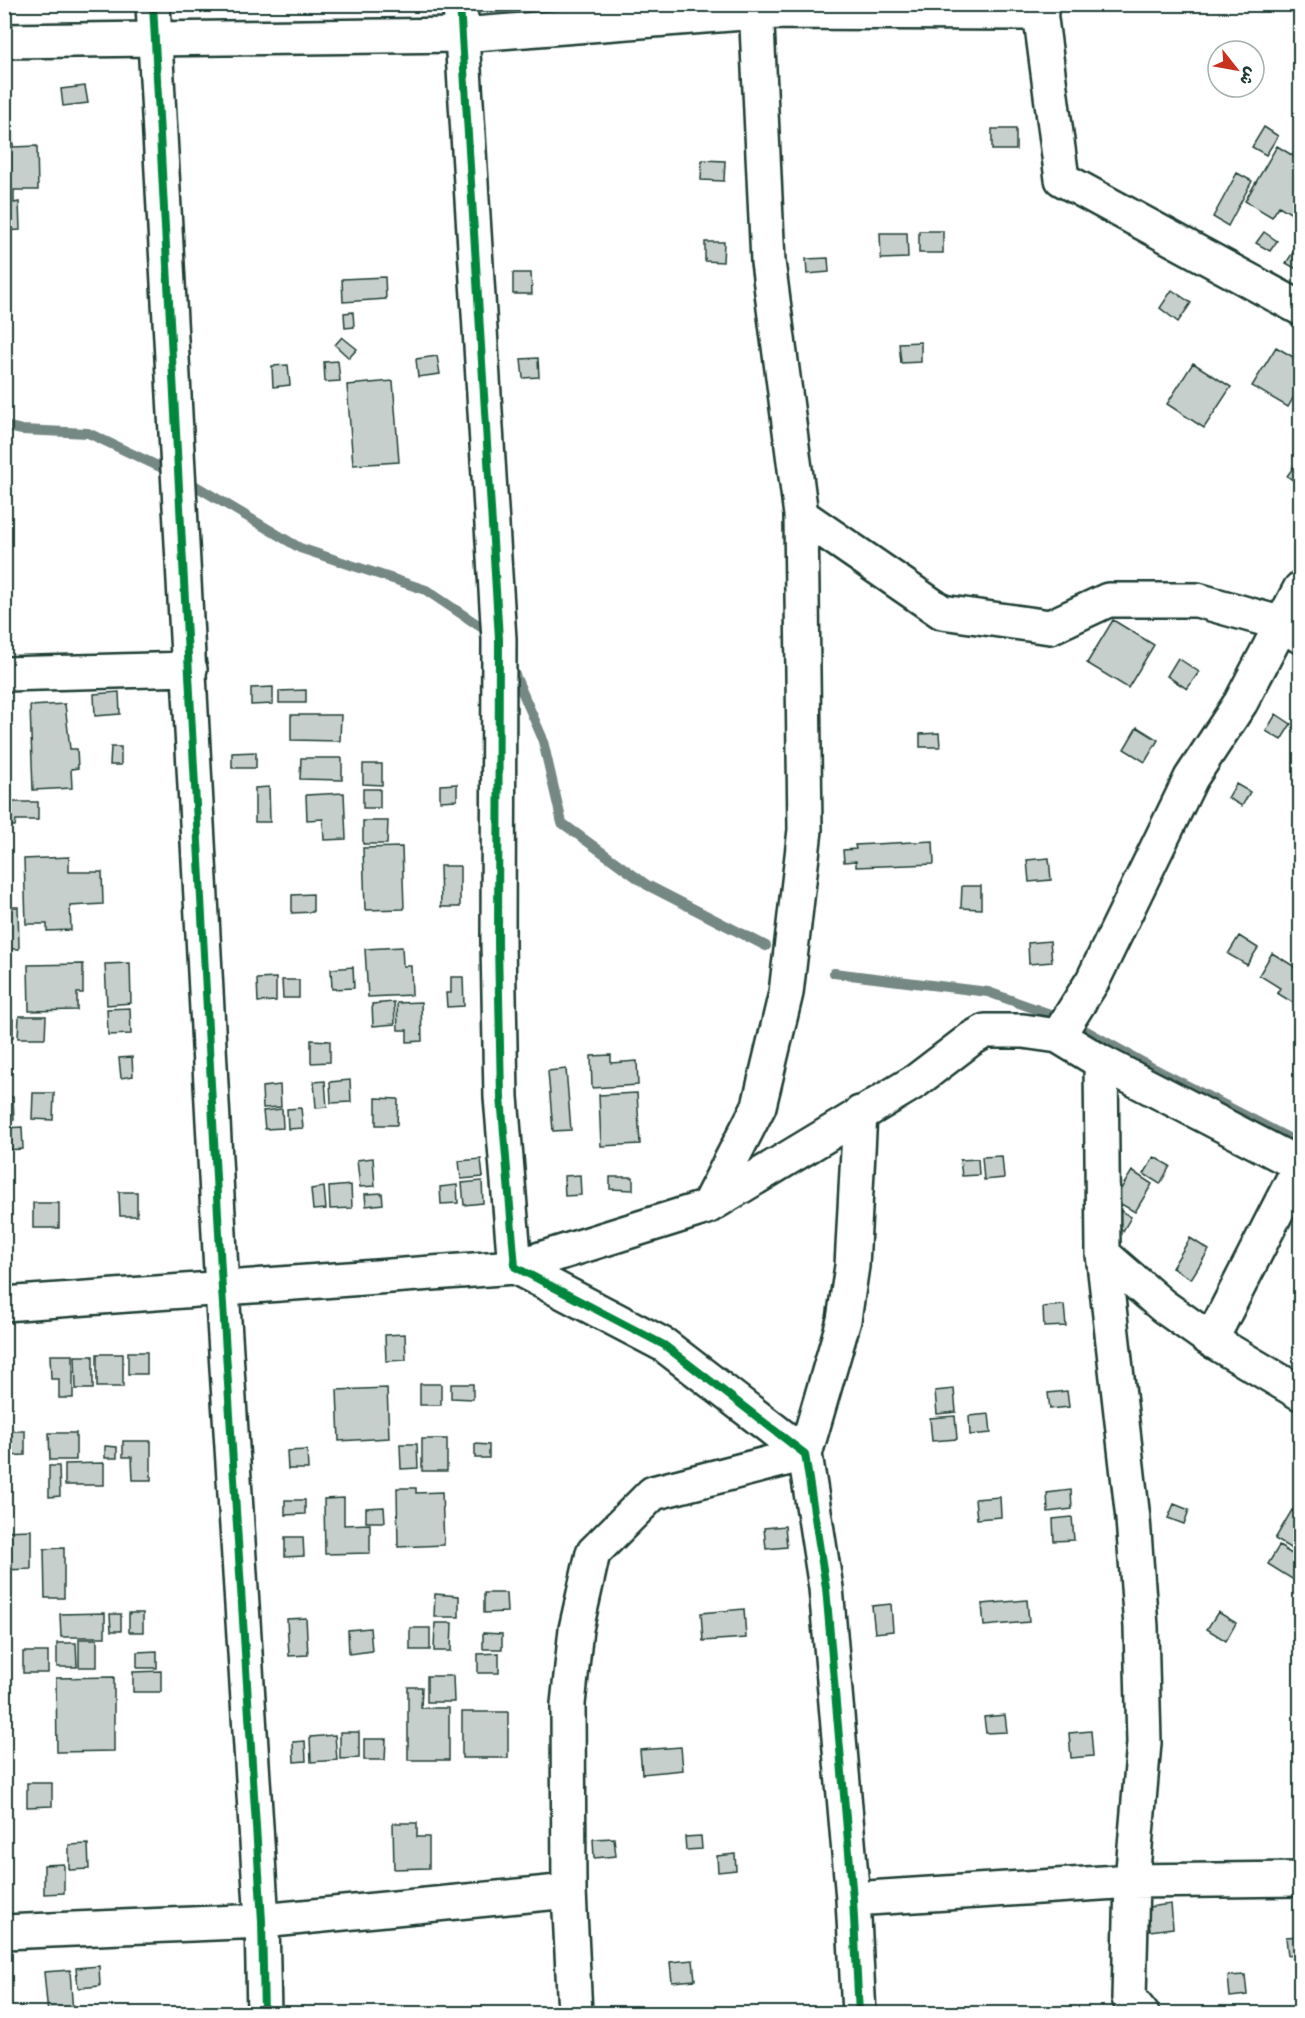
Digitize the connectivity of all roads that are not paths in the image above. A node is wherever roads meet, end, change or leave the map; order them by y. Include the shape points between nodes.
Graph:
1 (153, 4) edge
2 (756, 8) edge
3 (1040, 9) edge
4 (461, 20) edge
5 (155, 39) junction
6 (4, 41) edge
7 (1300, 308) edge
8 (801, 515) junction
9 (1300, 589) edge
10 (1292, 630) edge
11 (190, 669) junction
12 (4, 674) edge
13 (1058, 1036) junction
14 (1101, 1062) junction
15 (860, 1113) junction
16 (1300, 1166) edge
17 (706, 1207) junction
18 (1103, 1254) junction
19 (515, 1267) junction
20 (222, 1289) junction
21 (4, 1304) edge
22 (1211, 1340) junction
23 (1300, 1393) edge
24 (805, 1454) junction
25 (1300, 1879) edge
26 (1132, 1881) junction
27 (569, 1891) junction
28 (853, 1899) junction
29 (262, 1921) junction
30 (4, 1932) edge
31 (1134, 2008) edge
32 (264, 2013) edge
33 (575, 2013) edge
34 (859, 2013) edge

1 - 5 street
2 - 3 street
2 - 4 street
2 - 8 street via 768,262
3 - 7 street via 1062,179
4 - 5 street
4 - 19 street via 499,639 501,1097
5 - 6 street
5 - 11 street
8 - 10 street via 942,612 1050,627 1108,600 1197,600
8 - 17 street via 805,830 786,993 759,1106
9 - 10 street
10 - 13 street via 1191,778 1093,980
11 - 12 street
11 - 20 street
13 - 14 street
13 - 15 street via 985,1031 916,1081
14 - 16 street
14 - 18 street
15 - 17 street
15 - 24 street via 852,1266 844,1320
16 - 22 street
17 - 19 street
18 - 22 street via 1163,1306
18 - 26 street via 1141,1627 1144,1743
19 - 20 street
19 - 24 street via 664,1345
20 - 21 street
20 - 29 street
22 - 23 street
24 - 27 street via 653,1493 593,1553 576,1629 568,1704
24 - 28 street via 826,1588
25 - 26 street
26 - 28 street
26 - 31 street
27 - 29 street
27 - 33 street
28 - 34 street
29 - 30 street
29 - 32 street

